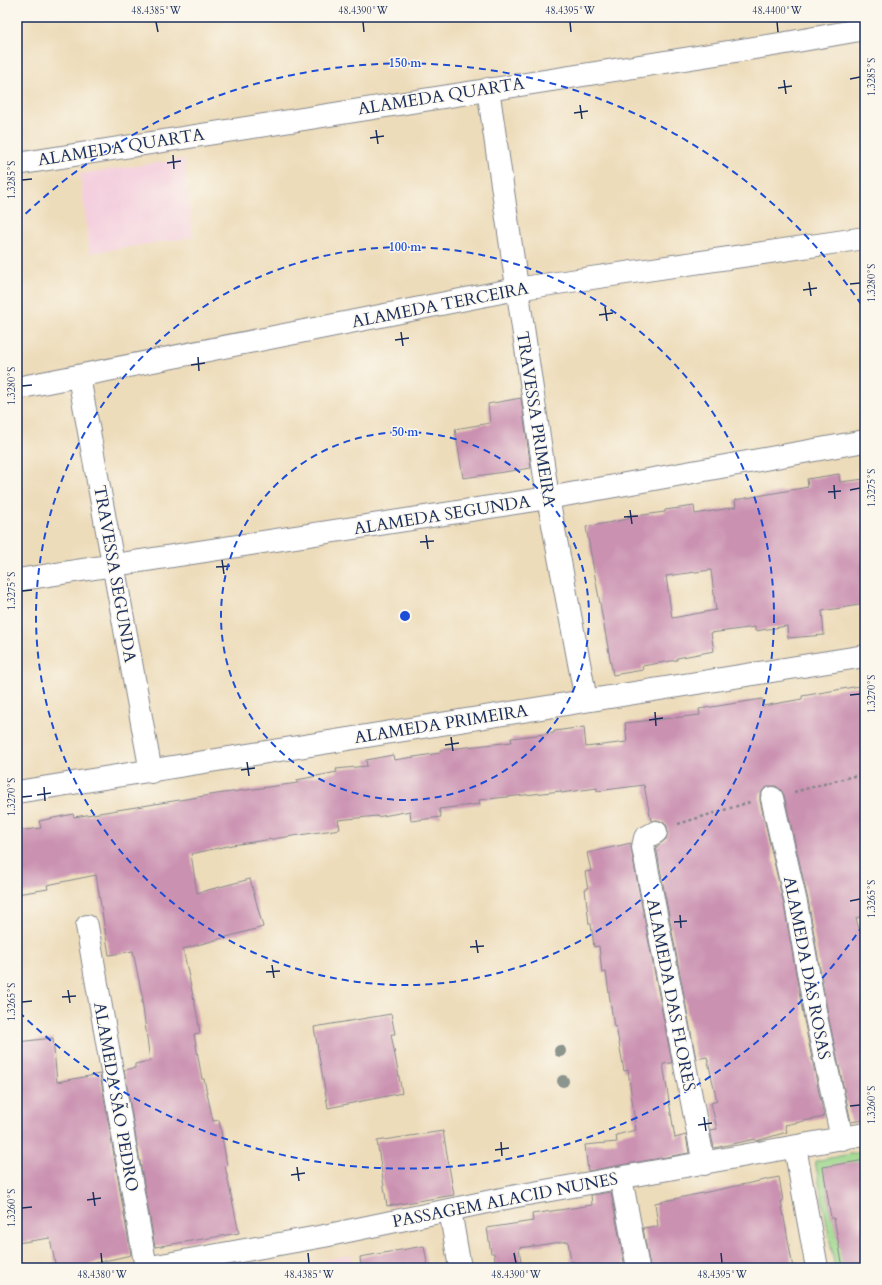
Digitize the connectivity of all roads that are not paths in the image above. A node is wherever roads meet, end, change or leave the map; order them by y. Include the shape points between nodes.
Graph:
1 (865, 29) edge
2 (488, 89) junction
3 (17, 164) edge
4 (865, 238) edge
5 (516, 289) junction
6 (79, 377) junction
7 (17, 388) edge
8 (865, 441) edge
9 (548, 498) junction
10 (113, 565) junction
11 (17, 580) edge
12 (865, 656) edge
13 (586, 700) junction
14 (151, 772) junction
15 (17, 792) edge
16 (772, 798) dead end
17 (656, 832) dead end
18 (87, 926) dead end
19 (865, 1134) edge
20 (842, 1139) junction
21 (795, 1148) junction
22 (704, 1164) junction
23 (621, 1178) junction
24 (450, 1210) junction
25 (145, 1268) edge
26 (460, 1268) edge
27 (638, 1268) edge
28 (817, 1268) edge

1 - 2 street, ALAMEDA QUARTA
2 - 3 street, ALAMEDA QUARTA
2 - 5 street, TRAVESSA PRIMEIRA
4 - 5 street, ALAMEDA TERCEIRA
5 - 6 street, ALAMEDA TERCEIRA
5 - 9 street, TRAVESSA PRIMEIRA
6 - 7 street, ALAMEDA TERCEIRA
6 - 10 street, TRAVESSA SEGUNDA
8 - 9 street, ALAMEDA SEGUNDA
9 - 10 street, ALAMEDA SEGUNDA
9 - 13 street, TRAVESSA PRIMEIRA
10 - 11 street, ALAMEDA SEGUNDA
10 - 14 street, TRAVESSA SEGUNDA
12 - 13 street, ALAMEDA PRIMEIRA
13 - 14 street, ALAMEDA PRIMEIRA
14 - 15 street, ALAMEDA PRIMEIRA
16 - 20 street, ALAMEDA DAS ROSAS via 796,903 816,1017
17 - 22 street, ALAMEDA DAS FLORES via 646,838 643,847
18 - 25 street, ALAMEDA SÃO PEDRO
19 - 20 street, PASSAGEM ALACID NUNES
20 - 21 street, PASSAGEM ALACID NUNES
21 - 22 street, PASSAGEM ALACID NUNES
21 - 28 street
22 - 23 street, PASSAGEM ALACID NUNES
23 - 24 street, PASSAGEM ALACID NUNES
23 - 27 street
24 - 25 street, PASSAGEM ALACID NUNES via 324,1236
24 - 26 street

